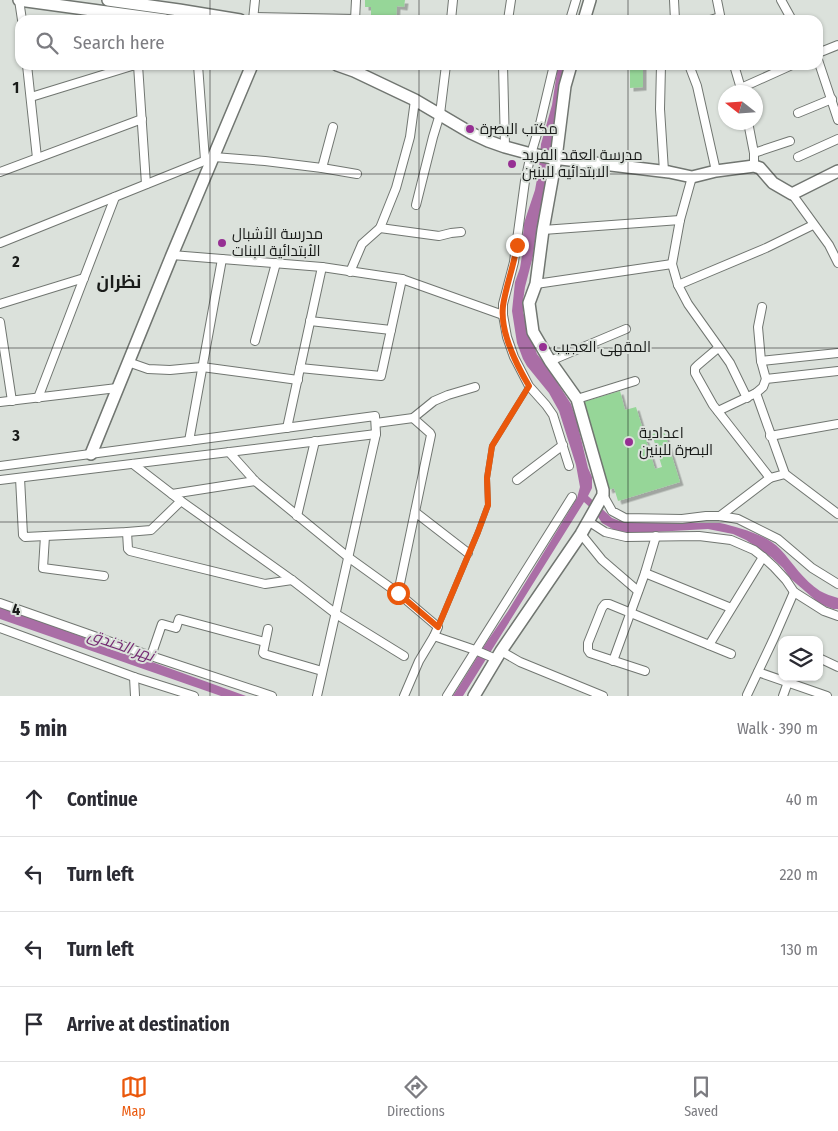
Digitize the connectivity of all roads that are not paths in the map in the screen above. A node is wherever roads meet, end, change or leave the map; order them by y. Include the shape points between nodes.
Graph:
1 (19, 0) edge
2 (108, 0) edge
3 (255, 0) edge
4 (356, 0) edge
5 (453, 0) edge
6 (511, 0) edge
7 (576, 0) edge
8 (590, 0) edge
9 (674, 0) edge
10 (717, 0) edge
11 (781, 0) edge
12 (179, 10) edge
13 (21, 15) edge
14 (116, 15) edge
15 (210, 15) edge
16 (254, 15) edge
17 (355, 15) edge
18 (452, 15) edge
19 (509, 15) edge
20 (572, 15) edge
21 (586, 15) edge
22 (675, 15) edge
23 (720, 15) edge
24 (789, 15) edge
25 (838, 45) edge
26 (823, 51) edge
27 (28, 70) edge
28 (120, 70) edge
29 (137, 70) edge
30 (199, 70) edge
31 (250, 70) edge
32 (358, 70) edge
33 (445, 70) edge
34 (503, 70) edge
35 (553, 70) edge
36 (570, 70) edge
37 (661, 70) edge
38 (691, 70) edge
39 (736, 70) edge
40 (782, 70) edge
41 (822, 70) edge
42 (740, 85) edge
43 (752, 85) edge
44 (31, 97) junction
45 (415, 100) junction
46 (835, 103) edge
47 (798, 113) dead end
48 (440, 114) junction
49 (142, 118) junction
50 (838, 120) edge
51 (333, 127) dead end
52 (750, 130) edge
53 (790, 140) dead end
54 (838, 140) edge
55 (505, 147) junction
56 (754, 153) junction
57 (532, 154) junction
58 (798, 157) dead end
59 (37, 158) junction
60 (210, 158) junction
61 (554, 158) junction
62 (754, 166) junction
63 (322, 168) junction
64 (664, 171) junction
65 (716, 171) junction
66 (838, 171) edge
67 (0, 172) edge
68 (357, 174) dead end
69 (692, 177) junction
70 (146, 184) junction
71 (792, 194) junction
72 (115, 197) junction
73 (416, 205) dead end
74 (680, 220) junction
75 (814, 225) junction
76 (380, 228) junction
77 (543, 230) junction
78 (461, 232) dead end
79 (0, 243) edge
80 (835, 249) edge
81 (172, 255) junction
82 (222, 258) junction
83 (276, 263) junction
84 (838, 263) edge
85 (672, 264) junction
86 (322, 267) junction
87 (350, 272) junction
88 (84, 278) junction
89 (402, 279) junction
90 (536, 284) junction
91 (678, 285) junction
92 (0, 304) edge
93 (762, 307) dead end
94 (503, 315) junction
95 (310, 321) junction
96 (0, 322) edge
97 (626, 329) dead end
98 (391, 330) junction
99 (255, 341) dead end
100 (718, 348) junction
101 (838, 353) edge
102 (550, 361) junction
103 (761, 361) junction
104 (128, 362) junction
105 (202, 367) junction
106 (300, 368) junction
107 (838, 370) edge
108 (766, 379) junction
109 (298, 380) junction
110 (634, 381) dead end
111 (529, 386) junction
112 (475, 387) dead end
113 (117, 388) junction
114 (756, 393) junction
115 (38, 398) junction
116 (747, 398) junction
117 (577, 399) junction
118 (12, 401) junction
119 (0, 402) edge
120 (718, 411) junction
121 (413, 418) junction
122 (376, 420) junction
123 (838, 424) edge
124 (287, 428) junction
125 (376, 434) junction
126 (770, 436) junction
127 (189, 441) junction
128 (314, 441) junction
129 (563, 445) junction
130 (229, 452) junction
131 (91, 454) junction
132 (133, 464) junction
133 (0, 466) edge
134 (569, 466) dead end
135 (93, 469) junction
136 (785, 474) junction
137 (20, 478) junction
138 (770, 478) junction
139 (0, 480) edge
140 (517, 480) dead end
141 (255, 482) junction
142 (172, 494) junction
143 (572, 496) dead end
144 (601, 498) junction
145 (181, 501) junction
146 (415, 512) junction
147 (838, 514) edge
148 (297, 516) junction
149 (720, 516) junction
150 (590, 517) junction
151 (127, 532) junction
152 (581, 534) junction
153 (45, 536) junction
154 (656, 536) junction
155 (468, 553) junction
156 (348, 557) junction
157 (763, 557) junction
158 (645, 573) junction
159 (104, 576) dead end
160 (292, 580) junction
161 (838, 584) edge
162 (638, 591) junction
163 (794, 592) junction
164 (398, 593) junction
165 (0, 603) edge
166 (731, 608) junction
167 (630, 612) junction
168 (336, 614) junction
169 (838, 616) edge
170 (438, 627) junction
171 (0, 628) edge
172 (268, 629) dead end
173 (434, 636) junction
174 (779, 636) edge
175 (778, 639) edge
176 (265, 642) junction
177 (709, 645) junction
178 (476, 651) junction
179 (731, 654) dead end
180 (151, 656) junction
181 (404, 656) dead end
182 (497, 656) junction
183 (823, 660) edge
184 (613, 661) junction
185 (838, 667) edge
186 (322, 671) junction
187 (645, 671) dead end
188 (758, 672) junction
189 (134, 677) junction
190 (788, 682) junction
191 (747, 695) edge
192 (135, 696) edge
193 (194, 696) edge
194 (272, 696) edge
195 (317, 696) edge
196 (404, 696) edge
197 (447, 696) edge
198 (474, 696) edge
199 (603, 696) edge
200 (783, 696) edge
201 (828, 696) edge

1 - 13 street
1 - 14 street
2 - 12 street
3 - 16 street
4 - 17 street
5 - 18 street
6 - 19 street
7 - 20 street
8 - 21 street
9 - 22 street
10 - 23 street
11 - 24 street
12 - 15 street
25 - 26 street
27 - 44 street
28 - 44 street
29 - 49 street
30 - 60 street
31 - 60 street
32 - 45 street
33 - 48 street
34 - 55 street
35 - 57 street
36 - 61 street
37 - 64 street
38 - 65 street
39 - 42 street
40 - 43 street
41 - 46 street
44 - 59 street
45 - 48 street
45 - 76 street via 404,163
46 - 47 street
46 - 50 street
48 - 55 street via 471,133
48 - 73 street
49 - 59 street
49 - 70 street
51 - 63 street
52 - 56 street
53 - 56 street
54 - 58 street
55 - 57 street
56 - 62 street
57 - 61 street
57 - 94 street
59 - 67 street
60 - 63 street
60 - 70 street
60 - 81 street
61 - 64 street
61 - 77 street
62 - 65 street
62 - 71 street
63 - 68 street
64 - 69 street
65 - 69 street
66 - 71 street
69 - 74 street
70 - 72 street
71 - 75 street
72 - 79 street
72 - 88 street
74 - 77 street
74 - 85 street
75 - 80 street
75 - 91 street
76 - 78 street via 439,236
76 - 87 street via 362,244
77 - 90 street
80 - 84 street
81 - 82 street
81 - 104 street
82 - 83 street
82 - 105 street
83 - 86 street
83 - 99 street
85 - 90 street
85 - 91 street
86 - 87 street
86 - 95 street
87 - 89 street
88 - 92 street
88 - 115 street
89 - 94 street
89 - 98 street
90 - 102 street via 529,303 534,332
91 - 100 street
93 - 103 street via 758,327
94 - 111 street via 514,357
95 - 98 street
95 - 106 street
96 - 118 street
97 - 102 street
98 - 106 street via 380,376
100 - 116 street via 730,363
100 - 120 street via 695,368
101 - 103 street
102 - 117 street
103 - 108 street
104 - 105 street via 148,369
104 - 113 street
105 - 109 street
105 - 127 street
106 - 109 street
107 - 108 street
108 - 114 street
109 - 124 street
110 - 117 street
111 - 129 street via 553,415
111 - 155 lane via 492,446 487,478 488,505
112 - 121 street via 434,401
113 - 115 street
113 - 131 street
114 - 116 street
114 - 126 street
115 - 118 street
116 - 120 street
117 - 144 street via 603,490
118 - 119 street
120 - 138 street
121 - 122 street
121 - 146 street via 431,435
122 - 124 street
122 - 125 street
123 - 126 street
124 - 127 street
125 - 128 street
125 - 156 street
126 - 136 street
127 - 131 street
128 - 130 street
128 - 148 street
129 - 134 street
129 - 140 street
130 - 132 street
130 - 141 street
131 - 133 street
131 - 135 street
132 - 135 street
132 - 142 street
135 - 137 street
136 - 138 street
136 - 147 street
137 - 139 street
137 - 153 street via 23,535
138 - 149 street
141 - 142 street
141 - 148 street
142 - 145 street
143 - 178 street
144 - 149 street via 612,511 625,518
144 - 150 street
145 - 151 street via 152,529
145 - 160 street
146 - 155 street
146 - 164 street
148 - 156 street
149 - 161 street via 738,519 778,540
150 - 152 street
150 - 154 street via 605,532 626,537
151 - 153 street
151 - 160 street via 130,551 265,584
152 - 162 street via 602,560
152 - 182 street
153 - 159 street via 43,568
154 - 157 street via 724,538
154 - 158 street
155 - 170 lane
156 - 164 street
156 - 168 street
157 - 163 street
157 - 166 street
158 - 162 street
158 - 166 street
160 - 168 street
162 - 167 street
163 - 169 street
163 - 174 street
164 - 170 street
165 - 180 street
166 - 177 street
167 - 177 street
167 - 184 street
167 - 184 street via 605,604 588,643 590,654
168 - 181 street
168 - 186 street
170 - 173 street
171 - 189 street
172 - 176 street
173 - 178 street
173 - 196 street
175 - 188 street
176 - 180 street via 179,619 176,628 162,624
176 - 186 street via 264,654
177 - 179 street
178 - 182 street
178 - 197 street
180 - 194 street
182 - 198 street
182 - 199 street via 520,662
183 - 185 street
184 - 187 street
186 - 195 street
188 - 190 street
188 - 191 street
189 - 192 street
189 - 193 street
190 - 200 street
190 - 201 street

